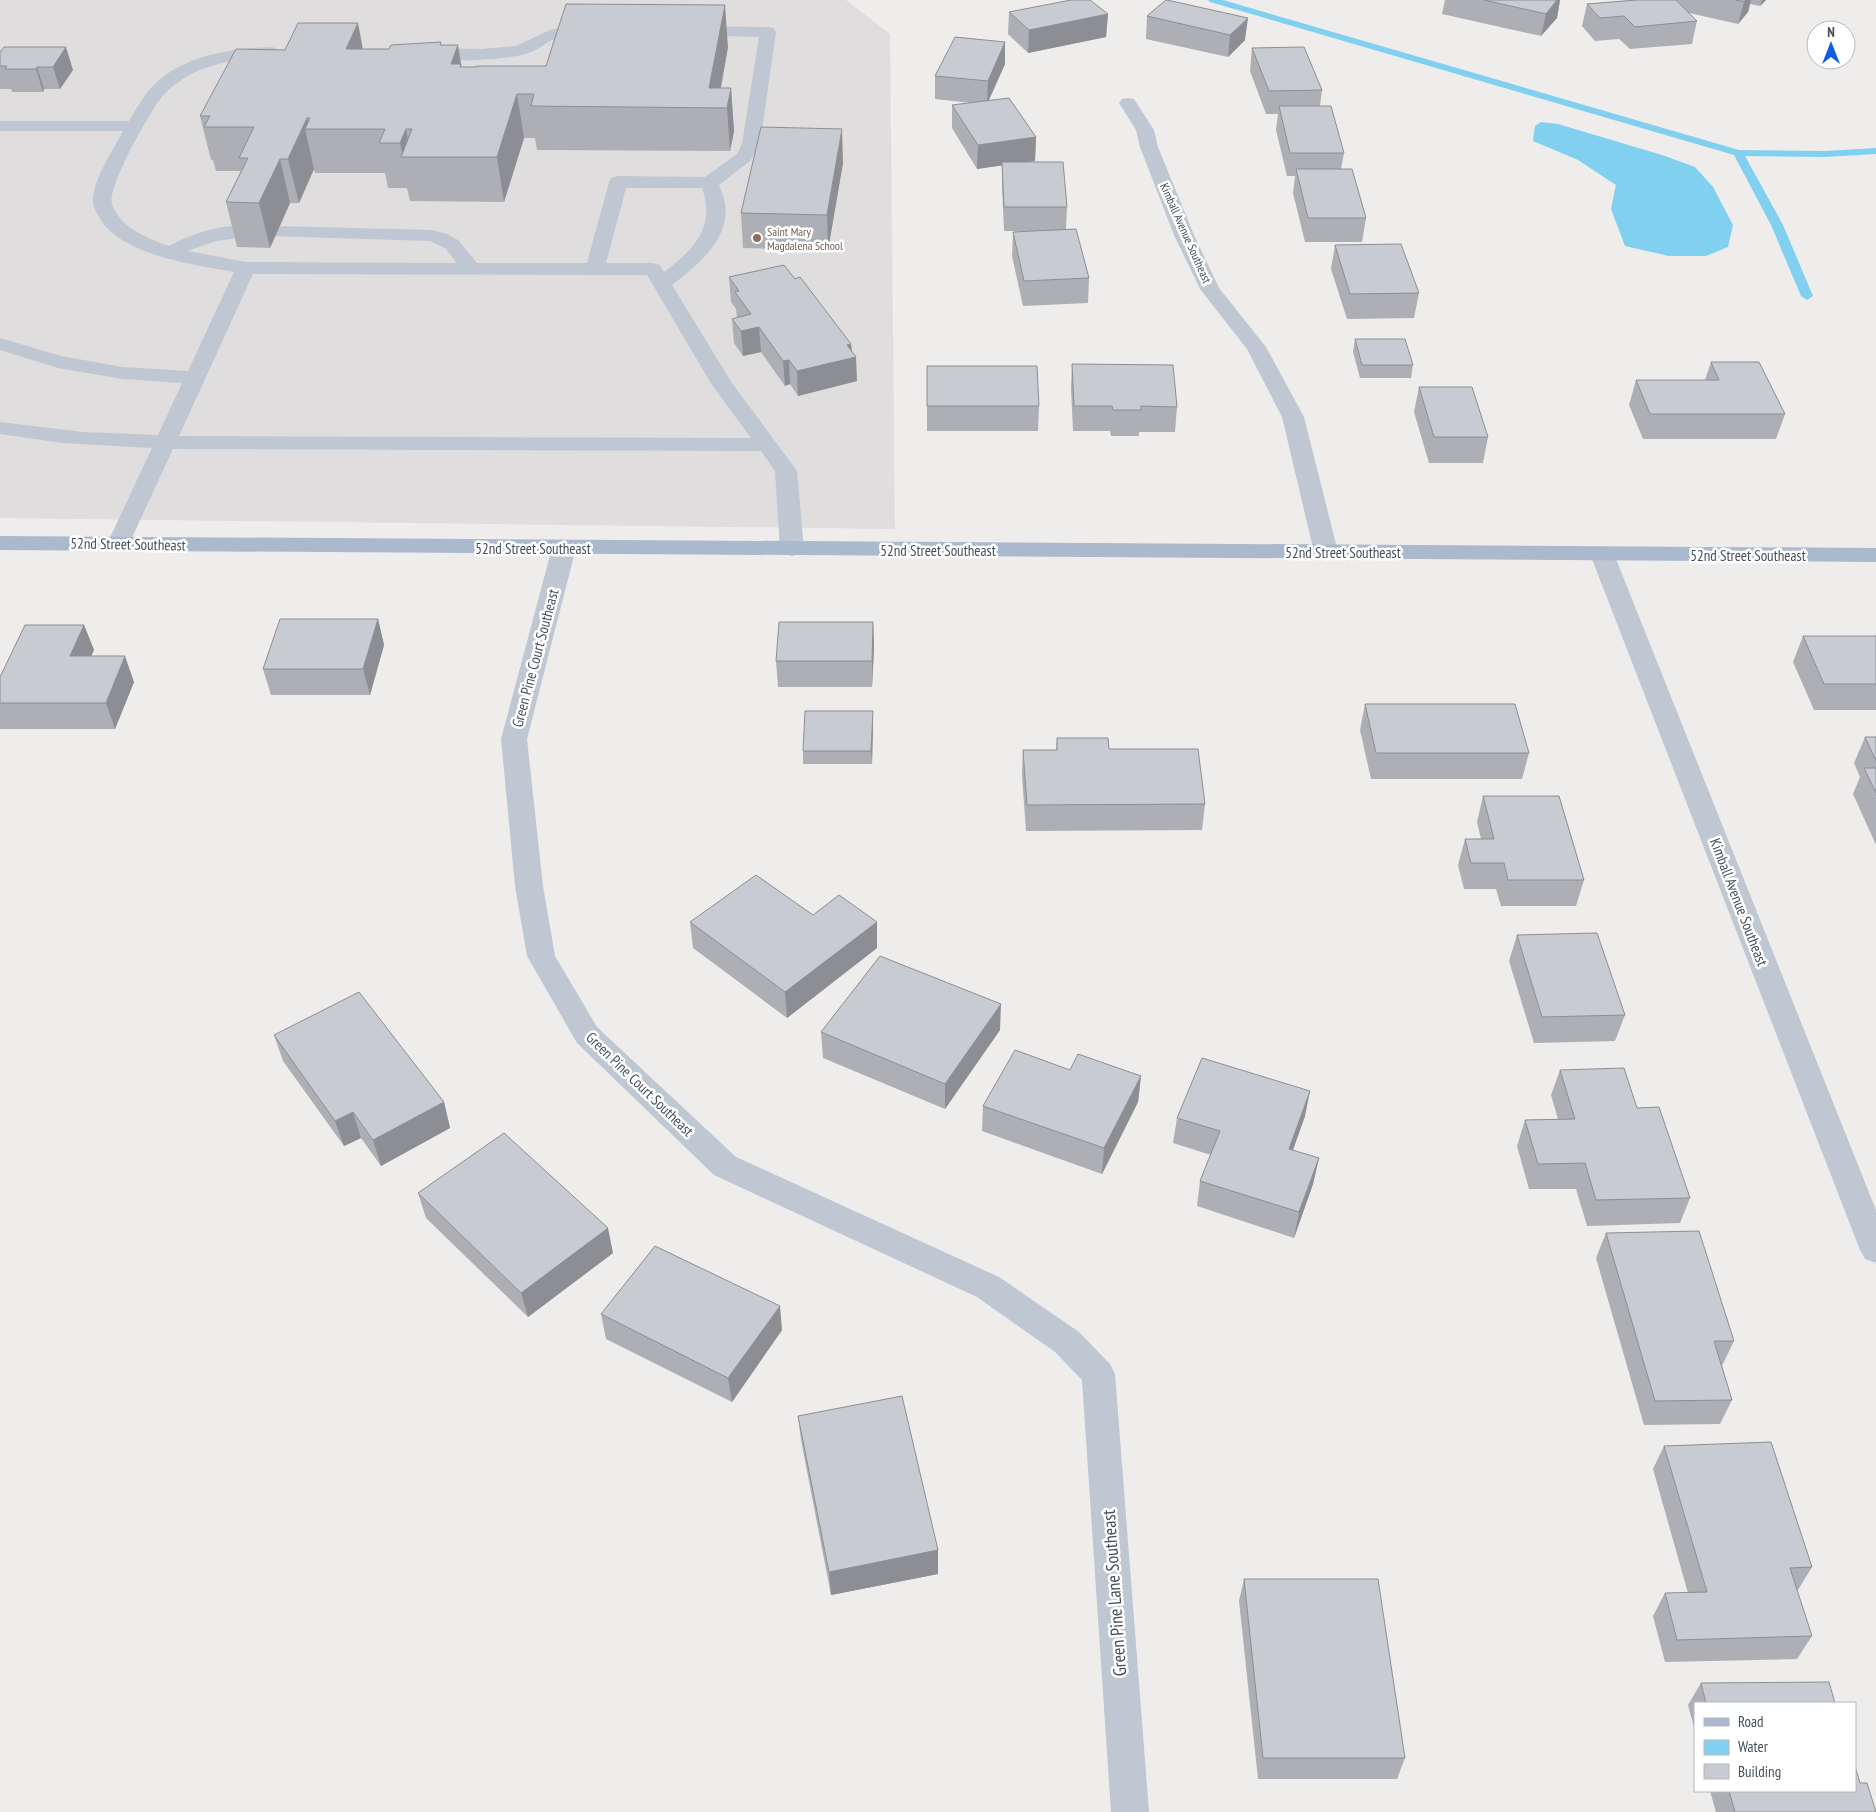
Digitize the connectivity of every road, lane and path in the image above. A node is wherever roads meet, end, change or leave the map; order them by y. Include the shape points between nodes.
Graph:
1 (609, 31) edge
2 (669, 31) edge
3 (288, 52) edge
4 (403, 53) edge
5 (1128, 102) dead end
6 (0, 126) edge
7 (135, 126) junction
8 (709, 182) junction
9 (245, 232) edge
10 (276, 232) dead end
11 (171, 252) junction
12 (246, 268) junction
13 (472, 269) junction
14 (595, 269) junction
15 (662, 282) junction
16 (1, 345) edge
17 (196, 378) junction
18 (0, 428) edge
19 (166, 442) junction
20 (766, 445) junction
21 (0, 543) edge
22 (118, 544) junction
23 (564, 548) junction
24 (792, 549) junction
25 (1326, 552) junction
26 (1602, 554) junction
27 (1876, 555) edge
28 (1876, 1250) edge
29 (1098, 1374) joint
30 (1130, 1812) edge

1 - 4 street via 564,32 518,51
2 - 8 street via 768,32 752,144 744,157
3 - 7 street via 228,57 191,69 170,80 155,94
5 - 25 street, Kimball Avenue Southeast via 1145,130 1184,235 1210,289 1256,347 1293,417
6 - 7 street
7 - 11 street via 104,187 102,202 109,217 126,236
8 - 14 street via 618,182
8 - 15 street via 716,206 710,235 685,266
9 - 11 street via 200,239
10 - 13 street via 438,236 450,241
11 - 12 street
12 - 13 street
12 - 17 street
13 - 14 street
14 - 15 street via 653,269
15 - 20 street via 723,385
16 - 17 street via 58,362 123,373
17 - 19 street
18 - 19 street via 43,436
19 - 20 street
19 - 22 street
20 - 24 street via 786,471
21 - 22 main road, 52nd Street Southeast
22 - 23 main road, 52nd Street Southeast
23 - 24 main road, 52nd Street Southeast
23 - 29 street, Green Pine Court Southeast via 514,739 529,886 541,956 587,1035 725,1166 988,1287 1067,1342
24 - 25 main road, 52nd Street Southeast
25 - 26 main road, 52nd Street Southeast
26 - 27 main road, 52nd Street Southeast
26 - 28 street, Kimball Avenue Southeast
29 - 30 street, Green Pine Lane Southeast

